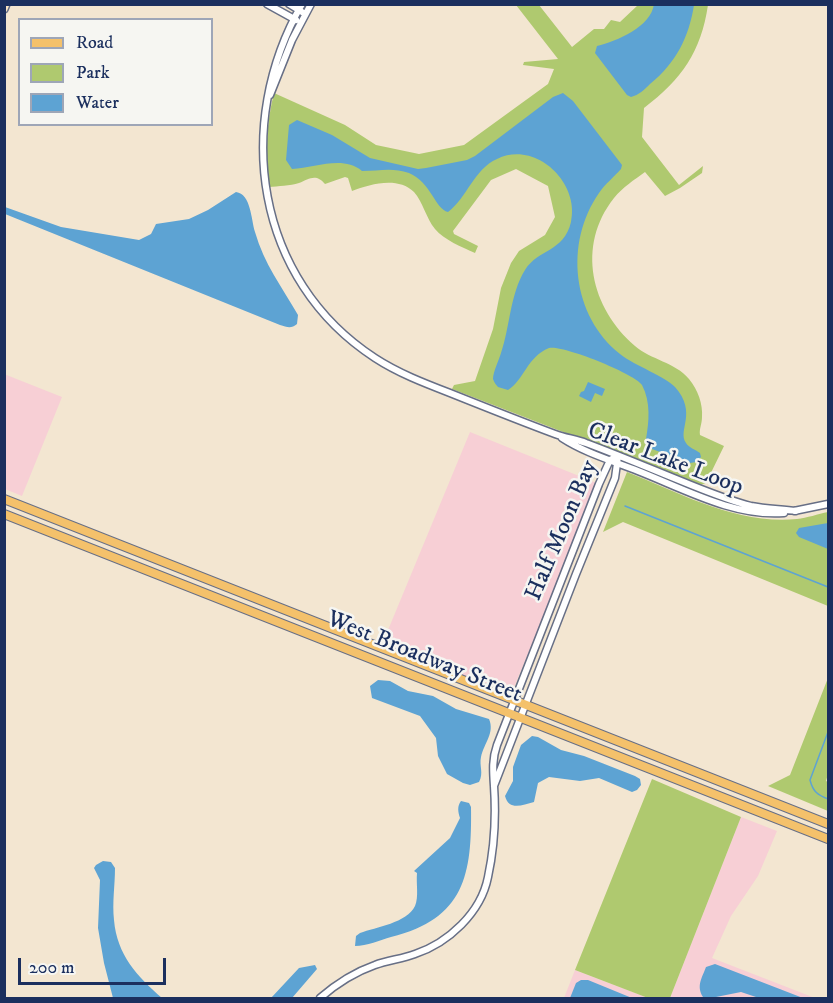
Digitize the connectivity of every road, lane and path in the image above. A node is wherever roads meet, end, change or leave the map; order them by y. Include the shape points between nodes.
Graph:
1 (6, 4) edge
2 (267, 4) edge
3 (289, 4) edge
4 (311, 4) edge
5 (4, 9) edge
6 (302, 9) edge
7 (298, 20) junction
8 (558, 436) junction
9 (610, 460) junction
10 (618, 460) junction
11 (4, 499) edge
12 (828, 504) edge
13 (4, 514) edge
14 (533, 650) junction
15 (545, 655) junction
16 (514, 699) junction
17 (526, 703) junction
18 (509, 713) junction
19 (520, 717) junction
20 (588, 728) junction
21 (618, 756) junction
22 (494, 786) junction
23 (828, 824) edge
24 (828, 839) edge
25 (320, 999) edge

1 - 5 main road
2 - 7 street
3 - 6 street
4 - 6 street
6 - 7 street
7 - 8 street, Clear Lake Loop via 270,82 262,162 275,227 294,272 321,309 376,359 415,379
8 - 9 street, Clear Lake Loop
8 - 10 street, Clear Lake Loop via 575,439
9 - 10 street, Clear Lake Loop
9 - 14 street, Half Moon Bay
10 - 12 street, Clear Lake Loop via 727,506 766,513
10 - 15 street, Half Moon Bay via 615,478
11 - 16 main road, West Broadway Street
13 - 18 main road, West Broadway Street
14 - 15 street
14 - 16 street, Half Moon Bay
15 - 17 street, Half Moon Bay
16 - 17 main road, West Broadway Street
16 - 18 street, Half Moon Bay
17 - 19 street, Half Moon Bay
17 - 20 main road, West Broadway Street
18 - 19 main road, West Broadway Street
18 - 22 street, Half Moon Bay via 494,755
19 - 21 main road, West Broadway Street
19 - 22 street, Half Moon Bay
20 - 21 main road via 590,740
20 - 23 main road, West Broadway Street
21 - 24 main road, West Broadway Street
22 - 25 street, Half Moon Bay via 488,880 468,917 441,941 415,954 373,965

